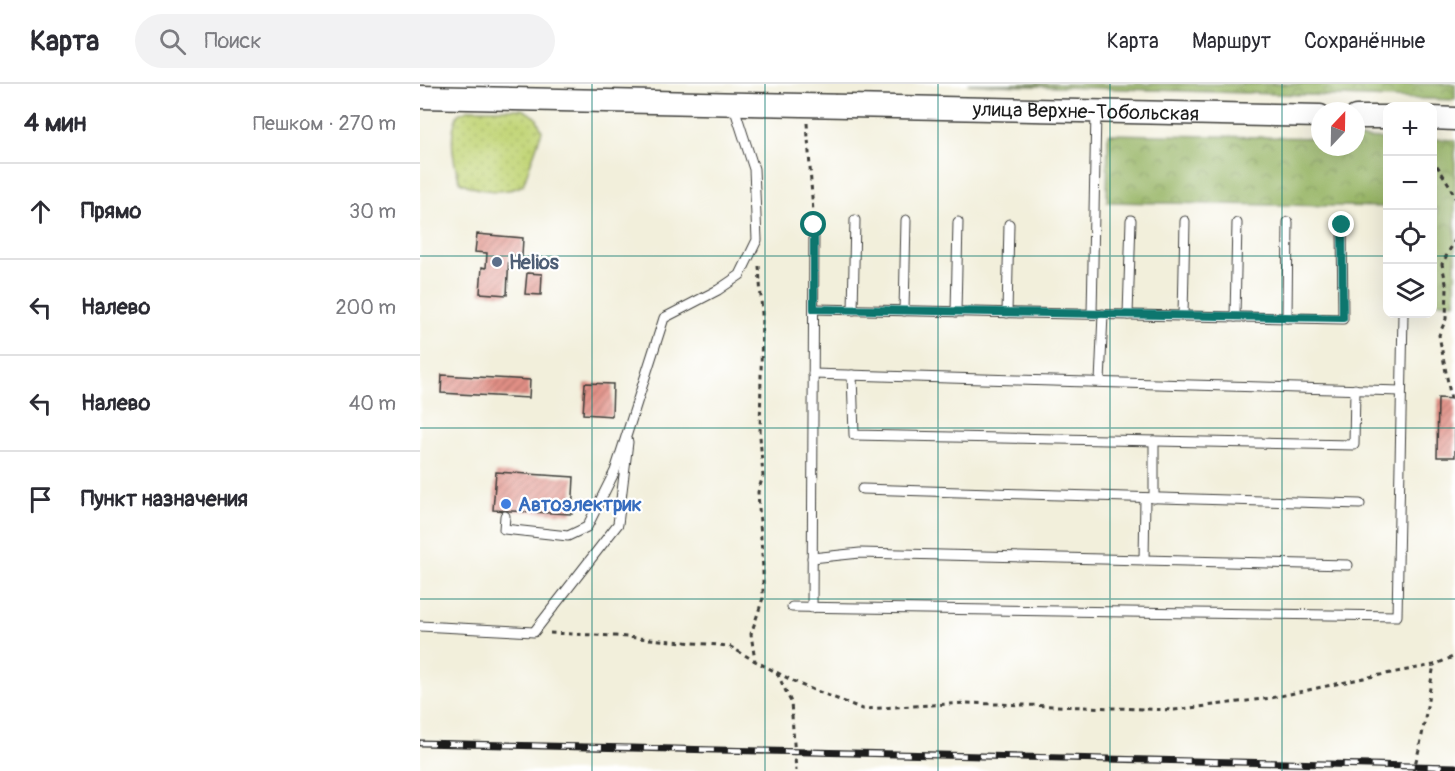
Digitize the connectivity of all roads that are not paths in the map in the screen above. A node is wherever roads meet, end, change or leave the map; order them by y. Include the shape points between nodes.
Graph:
1 (420, 97) edge
2 (733, 104) junction
3 (1096, 111) junction
4 (1311, 116) edge
5 (1365, 117) edge
6 (1383, 117) edge
7 (1437, 118) edge
8 (1455, 119) edge
9 (855, 220) dead end
10 (906, 220) dead end
11 (1131, 220) dead end
12 (1185, 221) dead end
13 (958, 222) dead end
14 (1288, 222) dead end
15 (1009, 224) dead end
16 (1237, 224) dead end
17 (814, 225) road end
18 (1342, 225) dead end
19 (814, 309) junction
20 (853, 310) junction
21 (904, 311) junction
22 (956, 312) junction
23 (1007, 313) junction
24 (1092, 314) junction
25 (1102, 314) junction
26 (1128, 315) junction
27 (1183, 316) junction
28 (1235, 316) junction
29 (1287, 318) junction
30 (1403, 318) edge
31 (813, 374) junction
32 (852, 375) junction
33 (1100, 382) junction
34 (1355, 389) junction
35 (1401, 391) junction
36 (632, 416) junction
37 (1154, 441) junction
38 (862, 489) dead end
39 (1149, 498) junction
40 (1360, 504) dead end
41 (505, 516) dead end
42 (812, 558) junction
43 (1144, 560) junction
44 (1348, 566) dead end
45 (792, 607) dead end
46 (812, 608) junction
47 (420, 626) edge

1 - 2 street, улица Верхне-Тобольская
2 - 3 street, улица Верхне-Тобольская
2 - 36 lane via 754,169 757,240 740,275 664,318
3 - 4 street, улица Верхне-Тобольская
3 - 24 lane
5 - 6 street
7 - 8 street
9 - 20 lane
10 - 21 lane
11 - 26 lane
12 - 27 lane
13 - 22 lane
14 - 29 lane
15 - 23 lane
16 - 28 lane
17 - 19 lane
18 - 29 lane via 1343,318
19 - 20 lane
19 - 31 lane
20 - 21 lane
21 - 22 lane
22 - 23 lane
23 - 24 lane
24 - 25 lane
25 - 26 lane
25 - 33 lane
26 - 27 lane
27 - 28 lane
28 - 29 lane
30 - 35 lane
31 - 32 lane
31 - 42 lane
32 - 33 lane
32 - 37 lane via 854,435
33 - 34 lane
34 - 35 lane
34 - 37 lane via 1354,445
35 - 46 lane via 1397,616
36 - 41 lane via 615,471 586,527 568,536 515,532 504,529
36 - 47 lane via 618,524 534,632
37 - 39 lane
38 - 39 lane
39 - 40 lane
39 - 43 lane
42 - 43 lane via 860,553
42 - 46 lane
43 - 44 lane
45 - 46 lane

